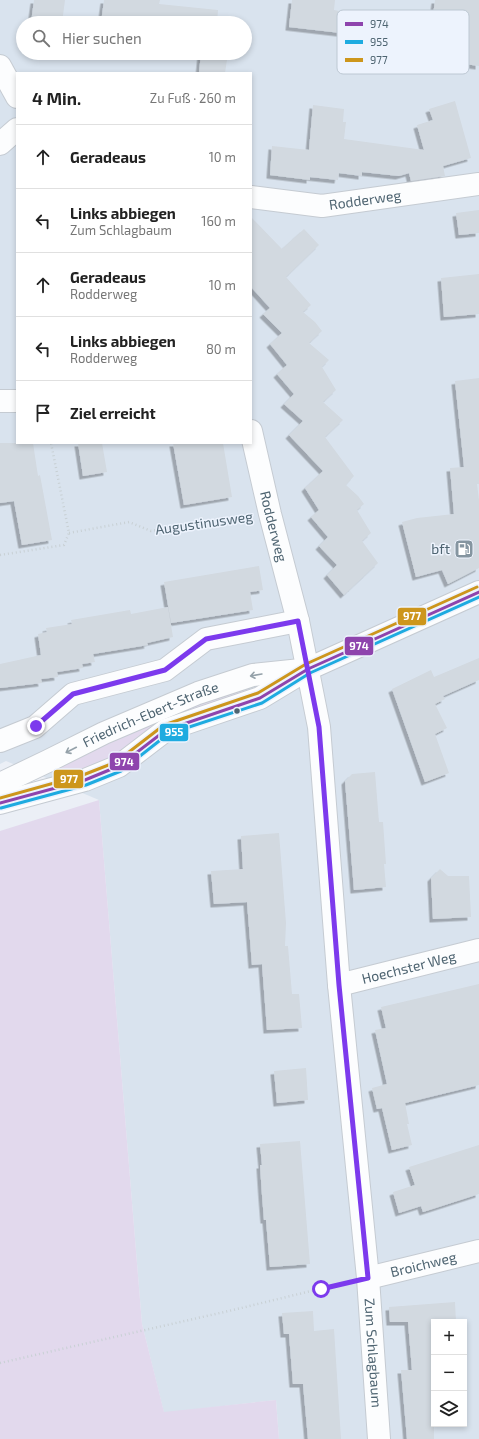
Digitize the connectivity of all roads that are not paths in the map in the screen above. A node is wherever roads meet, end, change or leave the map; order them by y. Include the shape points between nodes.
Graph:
1 (0, 66) edge
2 (16, 95) edge
3 (16, 130) edge
4 (0, 144) edge
5 (479, 184) edge
6 (252, 197) edge
7 (0, 401) edge
8 (16, 401) edge
9 (252, 435) edge
10 (479, 592) edge
11 (298, 621) junction
12 (308, 669) junction
13 (0, 741) edge
14 (0, 784) edge
15 (0, 803) edge
16 (479, 950) edge
17 (339, 985) junction
18 (479, 1251) edge
19 (368, 1278) junction
20 (379, 1439) edge

1 - 2 street
3 - 4 street
5 - 6 street, Rodderweg via 322,206
7 - 8 street
9 - 11 street, Rodderweg
10 - 12 street, Friedrich-Ebert-Straße
11 - 12 street, Rodderweg
11 - 13 street via 206,639 165,670 73,694 36,726
12 -> 14 street, Friedrich-Ebert-Straße via 253,675 198,694 104,733
12 - 15 street, Friedrich-Ebert-Straße via 260,698 166,730 119,766 85,780
12 - 17 street, Zum Schlagbaum via 319,727
16 - 17 street, Hoechster Weg
17 - 19 street, Zum Schlagbaum
18 - 19 street, Broichweg
19 - 20 street, Zum Schlagbaum

